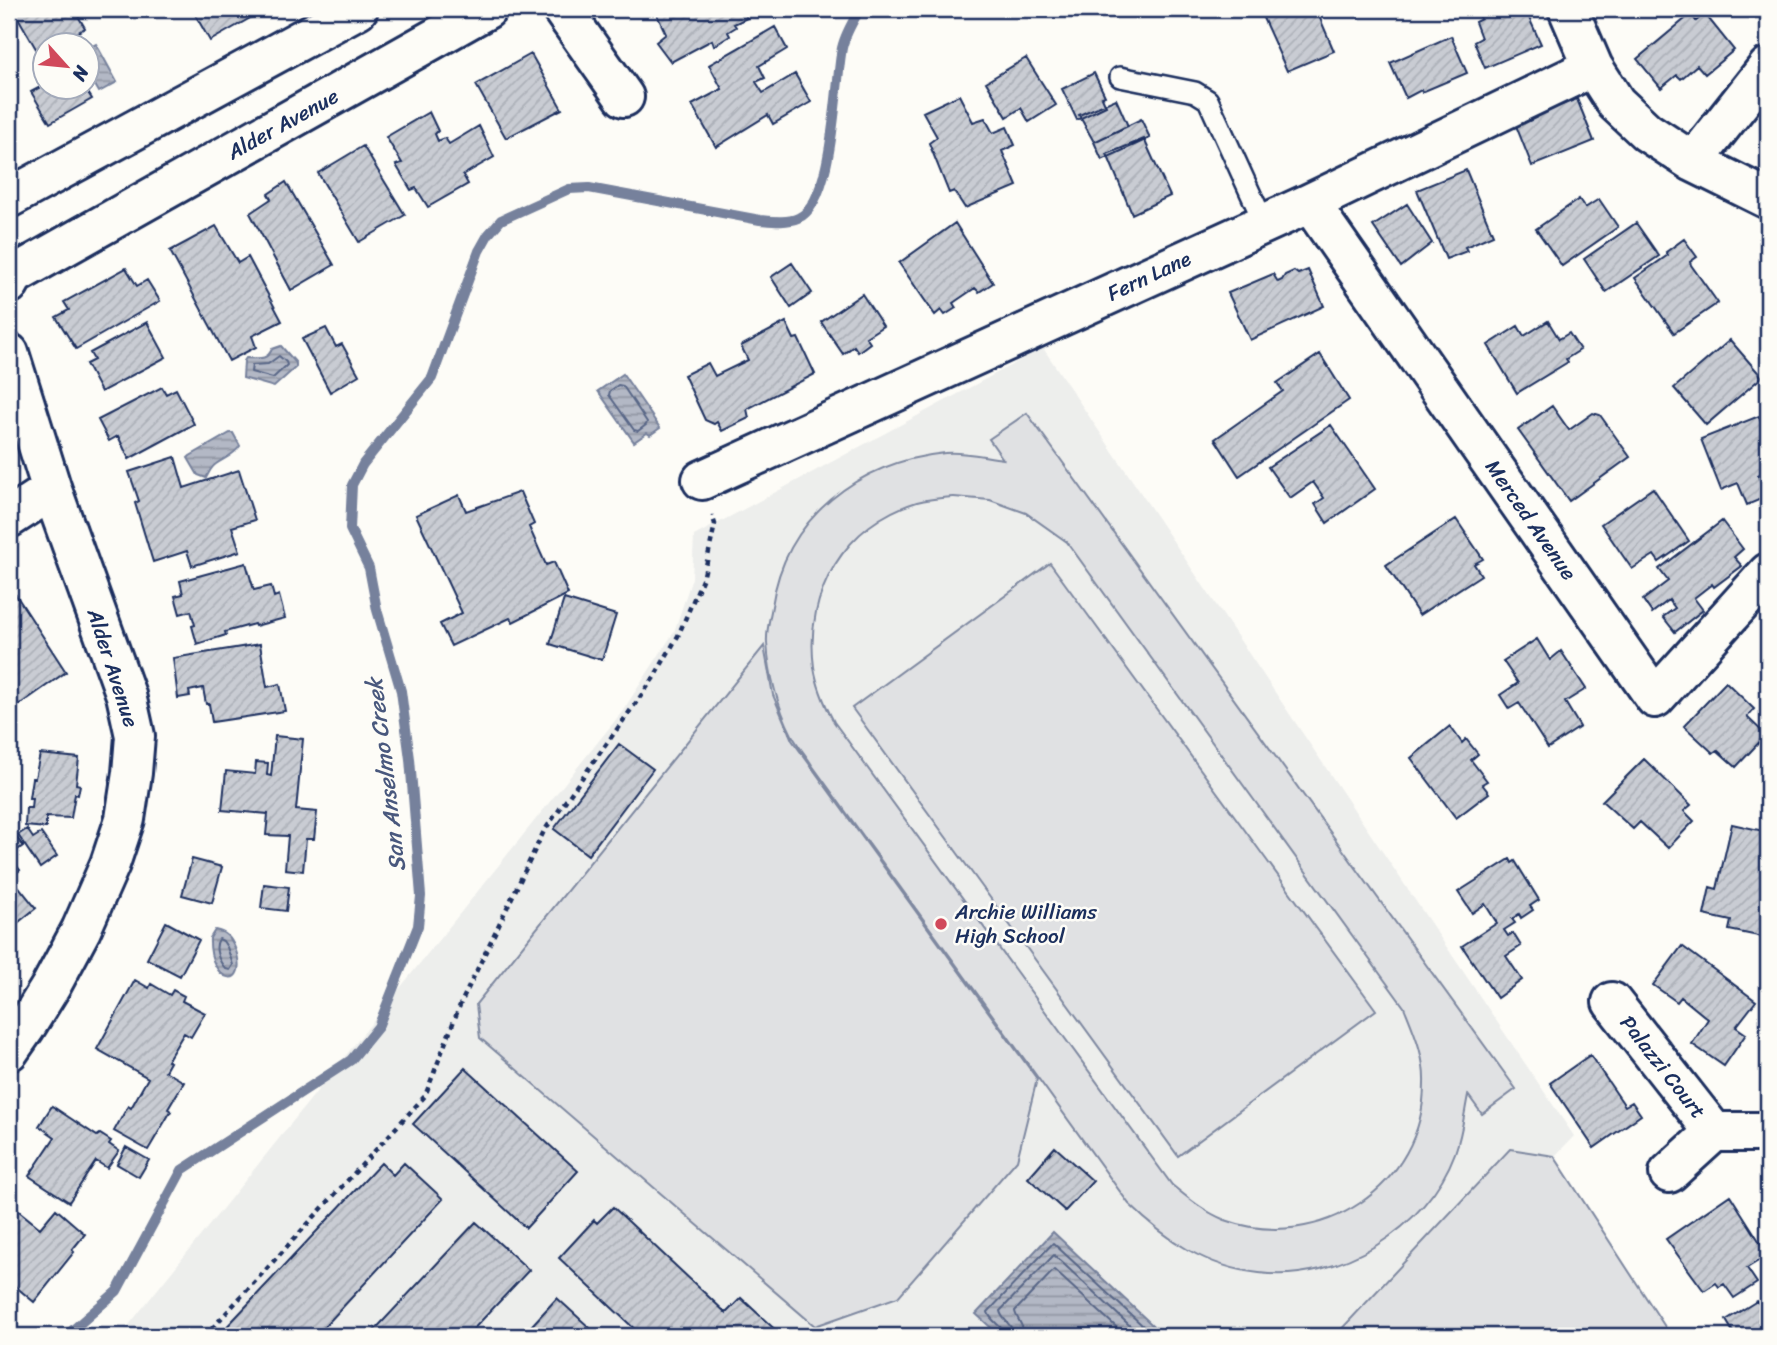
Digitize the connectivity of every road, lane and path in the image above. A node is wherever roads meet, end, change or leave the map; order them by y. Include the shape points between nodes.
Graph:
1 (358, 9) edge
2 (487, 9) edge
3 (562, 9) edge
4 (1568, 9) edge
5 (1593, 67) junction
6 (1768, 67) edge
7 (1120, 77) dead end
8 (624, 97) dead end
9 (1693, 162) junction
10 (9, 198) edge
11 (1768, 199) edge
12 (1310, 203) junction
13 (1264, 223) junction
14 (9, 284) edge
15 (9, 354) edge
16 (702, 480) joint
17 (52, 490) junction
18 (9, 518) edge
19 (1768, 573) edge
20 (1612, 1002) dead end
21 (9, 1051) edge
22 (1714, 1132) junction
23 (1768, 1132) edge
24 (1669, 1173) dead end
25 (205, 1336) edge

1 - 10 street
2 - 14 street, Alder Avenue via 14,275
3 - 8 street
4 - 5 street
5 - 9 street via 1616,103 1647,132
5 - 12 street, Fern Lane
6 - 9 street
7 - 13 lane via 1195,92 1208,100
9 - 11 street
12 - 13 street, Fern Lane
12 - 19 street, Merced Avenue via 1655,698
13 - 16 street, Fern Lane
15 - 17 street, Alder Avenue
16 - 25 path via 715,524 704,575 678,636 544,831 460,1005 425,1096
17 - 18 street
17 - 21 street, Alder Avenue via 126,695 135,736 125,819 110,864 51,986
20 - 22 street, Palazzi Court
22 - 23 street
22 - 24 street

